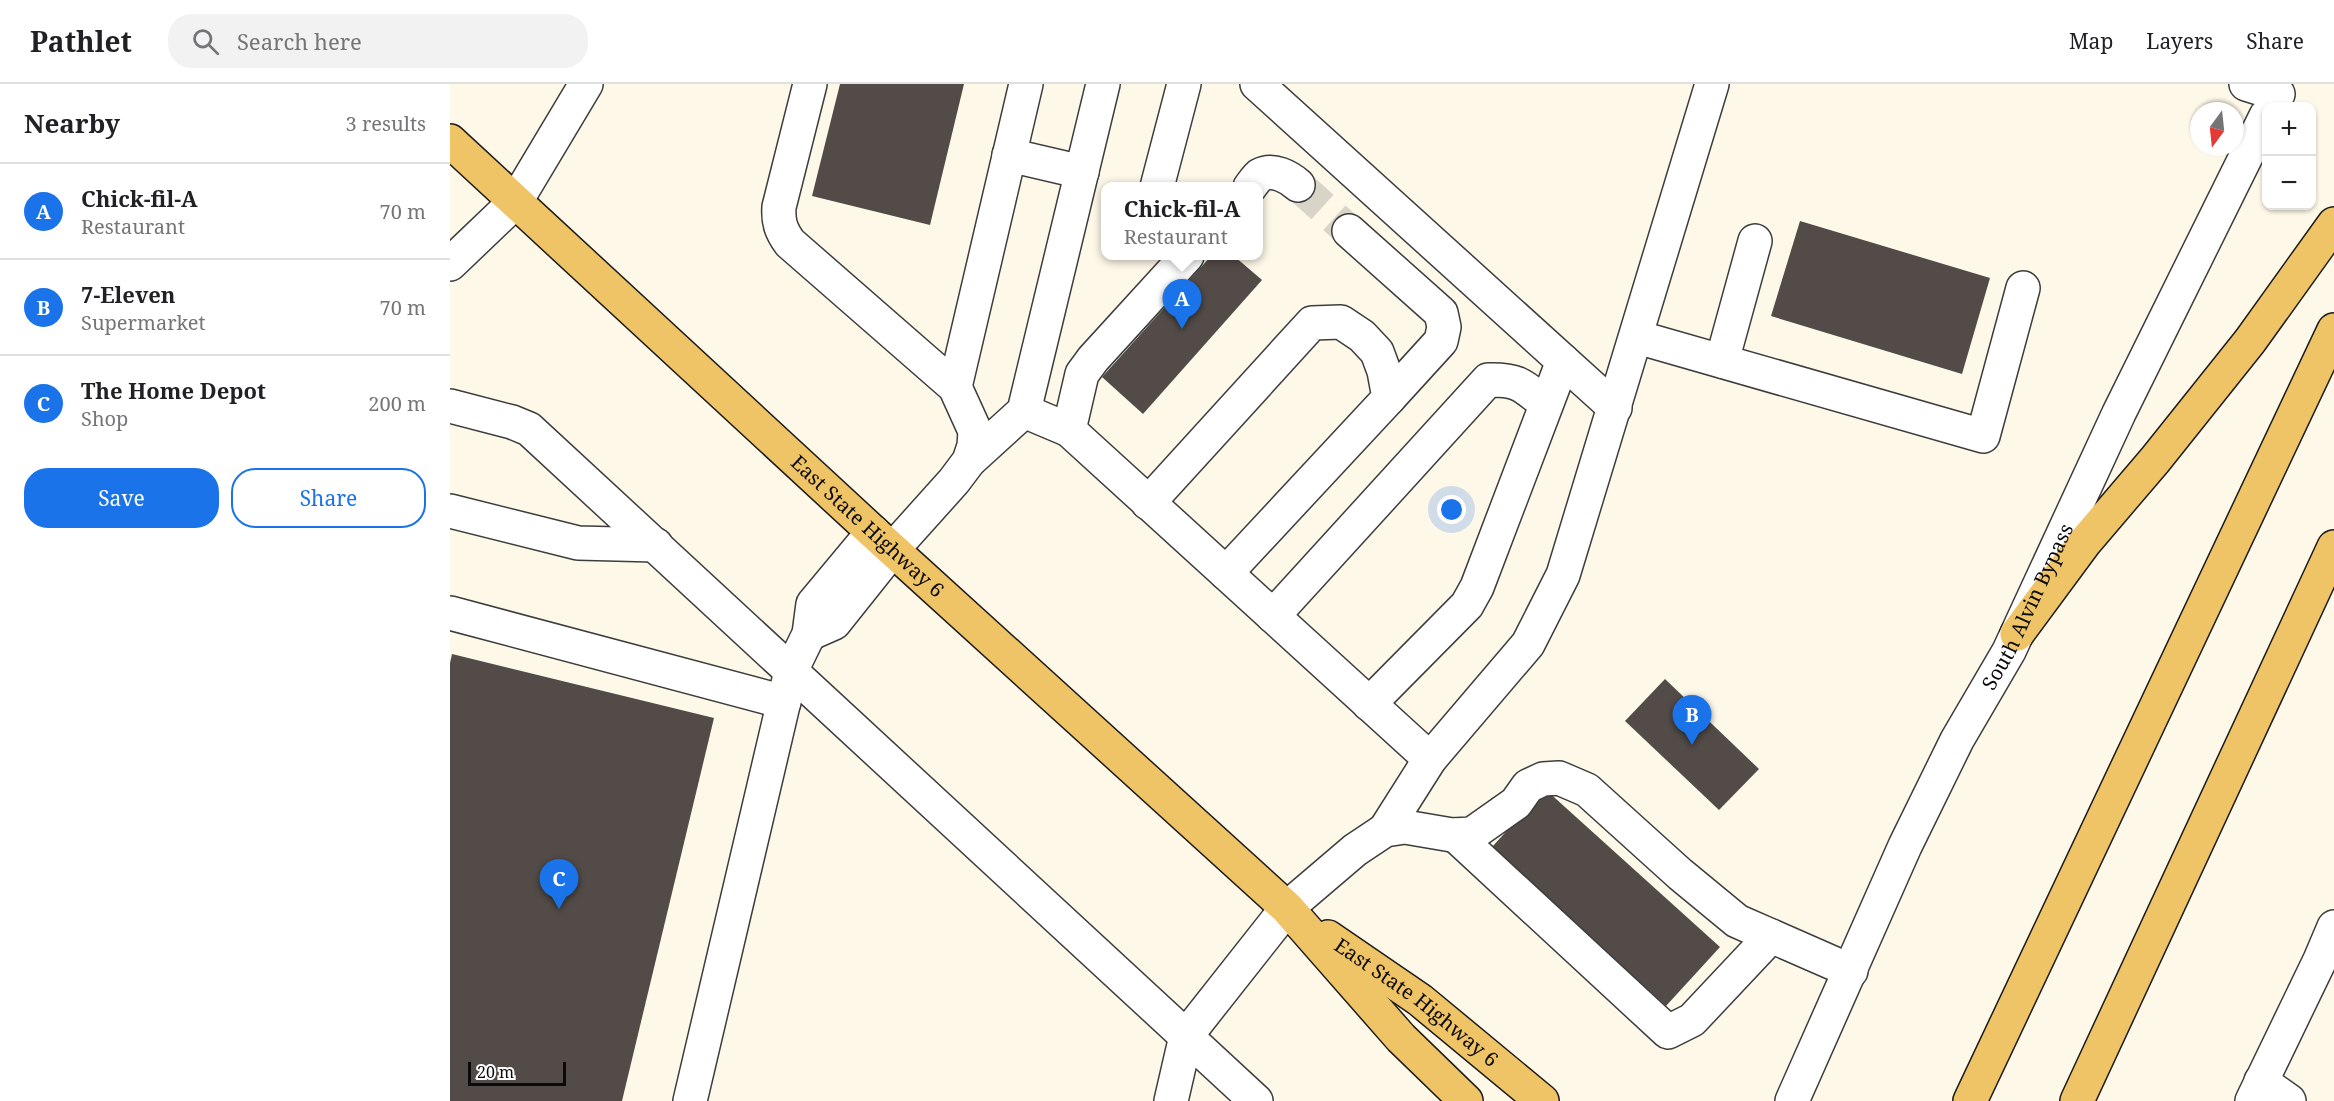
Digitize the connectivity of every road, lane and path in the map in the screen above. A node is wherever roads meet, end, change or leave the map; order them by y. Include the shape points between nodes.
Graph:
1 (586, 84) edge
2 (810, 84) edge
3 (1026, 84) edge
4 (1103, 84) edge
5 (1184, 84) edge
6 (1257, 84) edge
7 (1712, 84) edge
8 (2246, 84) edge
9 (2275, 100) edge
10 (450, 141) edge
11 (1009, 155) junction
12 (1082, 172) junction
13 (1159, 182) edge
14 (1254, 182) edge
15 (1298, 185) tunnel mouth
16 (516, 201) junction
17 (2334, 224) edge
18 (1349, 231) tunnel mouth
19 (1755, 241) dead end
20 (1182, 260) edge
21 (450, 264) edge
22 (2023, 288) dead end
23 (2334, 330) edge
24 (1637, 337) junction
25 (1563, 361) junction
26 (1722, 361) junction
27 (955, 387) junction
28 (1389, 398) junction
29 (1546, 404) junction
30 (450, 406) edge
31 (1615, 408) junction
32 (1024, 411) junction
33 (1069, 430) junction
34 (969, 461) junction
35 (1148, 503) junction
36 (450, 511) edge
37 (883, 541) junction
38 (656, 545) junction
39 (2334, 547) edge
40 (1226, 573) junction
41 (450, 613) edge
42 (1273, 616) junction
43 (2017, 634) junction
44 (788, 686) junction
45 (1369, 704) junction
46 (1430, 759) junction
47 (1385, 830) junction
48 (1455, 835) junction
49 (1287, 908) junction
50 (2334, 927) edge
51 (1771, 936) junction
52 (2327, 964) edge
53 (1851, 971) junction
54 (1186, 1036) junction
55 (2256, 1091) edge
56 (690, 1101) edge
57 (1170, 1101) edge
58 (1256, 1101) edge
59 (1466, 1101) edge
60 (1542, 1101) edge
61 (1792, 1101) edge
62 (1970, 1101) edge
63 (2077, 1101) edge
64 (2289, 1101) edge

1 - 16 street
2 - 27 street via 779,207 782,233
3 - 11 street
4 - 12 street
5 - 13 street
6 - 25 street
7 - 24 street
8 - 9 street
9 - 43 street, South Alvin Bypass via 2119,413
10 - 16 main road, East State Highway 6
11 - 12 street
11 - 27 street
12 - 32 street
14 - 15 street via 1260,175 1275,173
16 - 21 street
16 - 37 main road, East State Highway 6
17 - 43 main road via 2250,341 2085,542
18 - 28 street via 1441,313 1441,341
19 - 26 street
20 - 33 street via 1082,374
22 - 26 street via 1983,436
23 - 62 main road
24 - 26 street
24 - 31 street
25 - 29 street
25 - 31 street
27 - 34 street via 975,430
28 - 35 street via 1377,352 1362,336 1341,322 1312,323
28 - 40 street
29 - 42 street via 1518,382 1488,380
29 - 45 street via 1477,587 1467,604
30 - 38 street via 529,429
31 - 46 street via 1563,575 1528,644
32 - 33 street
32 - 34 street
33 - 35 street
34 - 37 street
35 - 40 street
36 - 38 street via 578,543
37 - 44 street via 834,623 809,634
37 - 49 main road, East State Highway 6
38 - 44 street
39 - 63 main road
40 - 42 street
41 - 44 street
42 - 45 street
43 - 53 street, South Alvin Bypass via 1957,740 1905,846
44 - 54 street
44 - 56 street
45 - 46 street
46 - 47 street
47 - 48 street via 1405,827
47 - 49 street via 1355,850
48 - 51 street via 1472,834 1516,803 1528,786 1543,779 1559,778 1587,790 1737,921
48 - 51 street via 1668,1032 1692,1020
49 - 54 street
49 - 59 main road, East State Highway 6 via 1401,1038
49 - 60 main road, East State Highway 6 via 1420,1000
50 - 52 street
51 - 53 street
52 - 55 street
53 - 61 street, South Alvin Bypass
54 - 57 street
54 - 58 street
55 - 64 street

